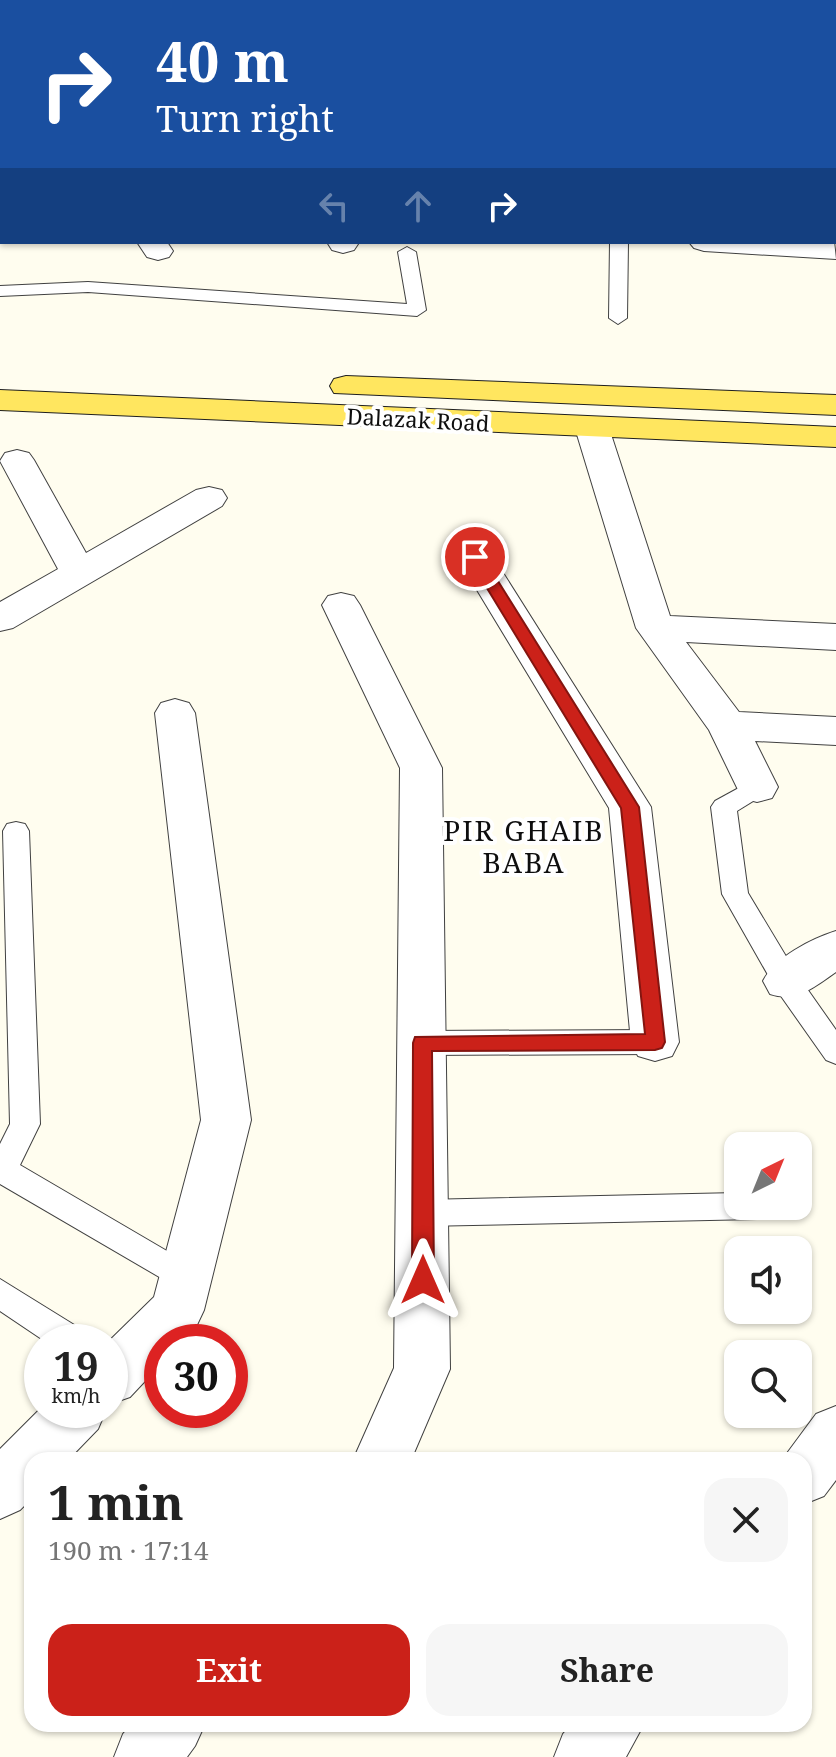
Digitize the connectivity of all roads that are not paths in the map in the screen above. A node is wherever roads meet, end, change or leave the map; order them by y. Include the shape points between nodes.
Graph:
1 (619, 244) edge
2 (737, 244) edge
3 (836, 250) edge
4 (407, 252) dead end
5 (0, 291) edge
6 (618, 318) dead end
7 (0, 373) edge
8 (0, 400) edge
9 (836, 405) edge
10 (592, 428) junction
11 (836, 437) edge
12 (17, 460) dead end
13 (209, 498) dead end
14 (475, 557) dead end
15 (79, 573) junction
16 (341, 605) dead end
17 (0, 619) edge
18 (655, 628) junction
19 (836, 637) edge
20 (175, 713) dead end
21 (727, 725) junction
22 (836, 731) edge
23 (757, 787) joint
24 (16, 831) dead end
25 (836, 949) edge
26 (786, 981) junction
27 (655, 1042) joint
28 (422, 1043) junction
29 (836, 1052) edge
30 (724, 1207) edge
31 (423, 1213) junction
32 (185, 1278) junction
33 (0, 1293) edge
34 (46, 1324) edge
35 (128, 1357) edge
36 (60, 1428) edge
37 (836, 1433) edge
38 (37, 1452) edge
39 (386, 1452) edge
40 (24, 1465) edge
41 (812, 1465) edge
42 (0, 1490) edge
43 (166, 1732) edge
44 (606, 1732) edge
45 (146, 1757) edge
46 (586, 1757) edge

1 - 6 lane
2 - 3 street
4 - 5 lane via 417,310 88,287
7 - 9 main road, Dalazak Road
8 - 10 main road, Dalazak Road
10 - 11 main road, Dalazak Road
10 - 18 street
12 - 15 street
13 - 15 street
14 - 27 street via 630,807
15 - 17 street
16 - 28 street via 421,768
18 - 19 street
18 - 21 street
20 - 32 street via 226,1120
21 - 22 street
21 - 23 street
23 - 26 lane via 724,807 735,894
24 - 32 lane via 25,1124 2,1170
25 - 26 street
26 - 29 lane
27 - 28 lane
28 - 31 street
30 - 31 lane
31 - 39 street via 422,1369
32 - 35 street via 177,1310
33 - 34 lane
36 - 38 street
37 - 41 street
40 - 42 street
43 - 45 street
44 - 46 street

